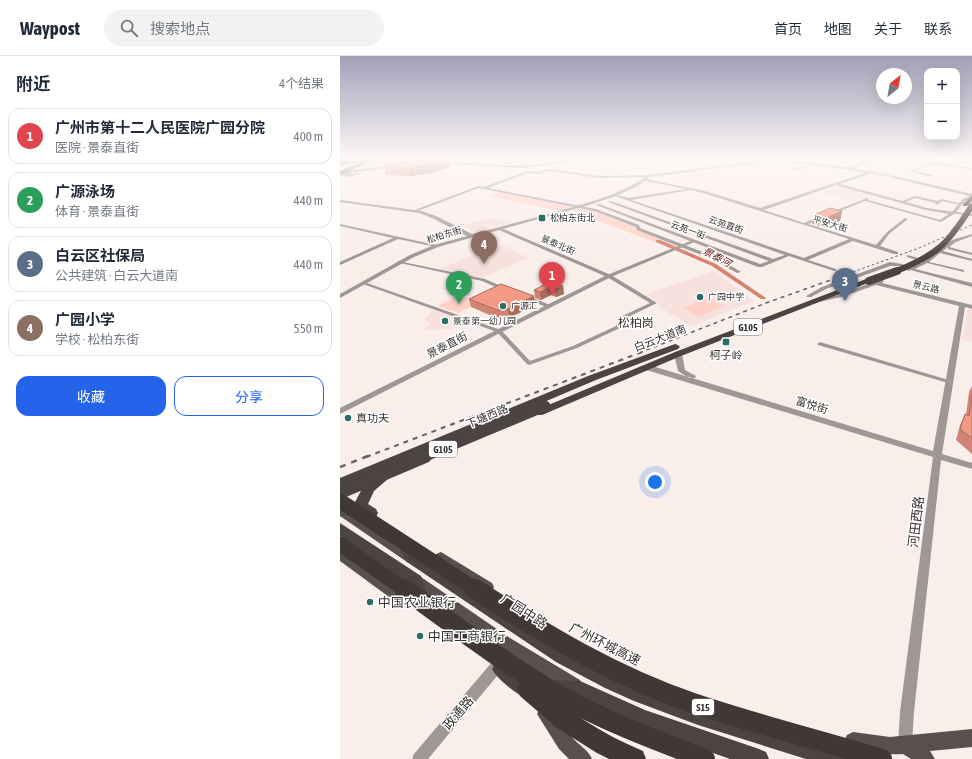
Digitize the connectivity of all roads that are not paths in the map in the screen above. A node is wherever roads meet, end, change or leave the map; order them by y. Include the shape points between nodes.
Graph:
1 (471, 190) edge
2 (493, 190) edge
3 (624, 190) edge
4 (696, 190) joint
5 (820, 190) edge
6 (858, 190) edge
7 (943, 190) edge
8 (614, 195) junction
9 (877, 195) junction
10 (972, 197) edge
11 (628, 199) junction
12 (864, 200) junction
13 (340, 201) edge
14 (610, 202) junction
15 (902, 202) junction
16 (939, 202) junction
17 (967, 205) edge
18 (578, 207) junction
19 (930, 209) junction
20 (414, 210) junction
21 (759, 210) junction
22 (953, 213) junction
23 (972, 215) edge
24 (676, 216) junction
25 (906, 219) dead end
26 (662, 221) junction
27 (651, 224) junction
28 (804, 224) junction
29 (340, 225) edge
30 (500, 229) junction
31 (972, 235) edge
32 (471, 236) junction
33 (396, 238) junction
34 (854, 239) junction
35 (695, 241) junction
36 (436, 246) junction
37 (679, 247) junction
38 (877, 247) junction
39 (950, 248) dead end
40 (940, 252) junction
41 (896, 253) dead end
42 (972, 254) edge
43 (788, 255) junction
44 (909, 256) dead end
45 (804, 260) junction
46 (972, 260) edge
47 (773, 261) junction
48 (400, 262) junction
49 (928, 262) junction
50 (340, 264) edge
51 (909, 269) junction
52 (834, 270) dead end
53 (962, 271) junction
54 (739, 272) dead end
55 (609, 276) junction
56 (870, 280) junction
57 (954, 280) junction
58 (362, 283) junction
59 (972, 285) edge
60 (512, 292) edge
61 (519, 294) edge
62 (340, 296) edge
63 (809, 296) junction
64 (962, 305) junction
65 (548, 306) junction
66 (972, 307) edge
67 (499, 331) junction
68 (820, 344) dead end
69 (678, 354) junction
70 (643, 363) junction
71 (950, 382) junction
72 (543, 404) junction
73 (340, 411) edge
74 (938, 453) junction
75 (972, 460) edge
76 (972, 466) edge
77 (383, 471) junction
78 (340, 483) edge
79 (340, 487) edge
80 (340, 493) edge
81 (340, 501) edge
82 (360, 506) junction
83 (340, 510) edge
84 (340, 529) edge
85 (399, 531) junction
86 (340, 545) edge
87 (367, 547) junction
88 (340, 553) edge
89 (412, 558) junction
90 (416, 581) junction
91 (424, 614) junction
92 (505, 643) junction
93 (562, 656) junction
94 (606, 658) junction
95 (497, 666) junction
96 (528, 689) junction
97 (580, 690) junction
98 (783, 723) junction
99 (682, 734) junction
100 (972, 738) edge
101 (905, 744) junction
102 (815, 752) junction
103 (418, 759) edge
104 (583, 759) edge
105 (635, 759) edge
106 (706, 759) edge
107 (717, 759) edge
108 (759, 759) edge
109 (838, 759) edge
110 (882, 759) edge
111 (926, 759) edge

1 - 20 street
2 - 18 street
3 - 8 street, 松柏东街
4 - 11 street
4 - 21 street, 平安大街
5 - 21 street
6 - 9 street
7 - 10 street, 松柏东街
8 - 11 street, 云苑直街
8 - 18 street, 松柏东街
9 - 12 street
9 - 15 street
10 - 17 highway, 白云大道南 / G105
11 - 14 street
11 - 24 street, 云苑直街
12 - 22 street via 941,221
12 - 28 street
13 - 20 street
14 - 26 street
14 - 27 street, 云苑一街 via 598,205
15 - 16 street via 915,197
15 - 19 street
16 - 17 street via 941,200
16 - 19 street
17 - 22 street
17 - 56 highway, 白云大道南 / G105, bridge via 950,239 938,249 918,262
18 - 30 street, 松柏东街
18 - 37 street via 596,210
19 - 22 street
20 - 32 street
21 - 28 street, 平安大街
22 - 23 street
24 - 26 street
24 - 43 street, 云苑直街
25 - 38 street via 888,233
26 - 27 street
26 - 47 street
27 - 35 street, 云苑一街
28 - 34 street, 平安大街
29 - 33 street
30 - 32 street, 松柏东街
30 - 55 street, 景泰北街
31 - 40 street via 954,241
32 - 36 street, 松柏东街
33 - 36 street
33 - 50 street
34 - 38 street, 平安大街
34 - 45 street
35 - 37 street, 景泰直街
35 - 47 street, 云苑一街 via 760,266
36 - 48 street, 松柏东街
37 - 54 street via 714,258
37 - 55 street, 景泰直街
38 - 41 street, 平安大街
39 - 42 street
40 - 46 street
40 - 49 street
43 - 45 street, 云苑直街
43 - 47 street, 云苑一街
44 - 49 street
45 - 52 street, 云苑直街
46 - 53 street
48 - 58 street, 松柏东街
48 - 60 street via 483,280
49 - 51 street
49 - 53 street
51 - 56 street
51 - 57 street
51 - 63 street via 890,264
53 - 57 street
55 - 65 street, 景泰直街
55 - 67 street, 景泰北街 via 654,303 622,318 618,327 575,347 529,363
56 - 63 highway, 白云大道南 / G105
56 - 64 street, 景云路
56 - 69 highway, 白云大道南 / G105
57 - 59 street
58 - 62 street, 松柏东街
58 - 67 street
61 - 65 street
63 - 70 highway, 白云大道南 / G105
64 - 66 street, 景云路
64 - 71 street, 河田西路
65 - 67 street, 景泰直街
67 - 73 street, 景泰直街
68 - 71 street
69 - 70 highway, 白云大道南 / G105
69 - 74 street, 富悦街 via 682,371 695,378
70 - 72 highway, 下塘西路 / G105
70 - 74 street, 富悦街
70 - 77 highway, 白云大道南
71 - 74 street, 河田西路
72 - 79 highway, 下塘西路 / G105
72 - 80 highway, 下塘西路 / G105, bridge
74 - 75 street, 富悦街
74 - 76 street, 富悦街
74 - 101 street, 河田西路
77 - 78 highway, 白云大道南
77 - 82 highway, 白云大道南 via 369,488
80 - 82 main road
81 - 110 highway, 广州环城高速 / S15, bridge via 535,628 617,672 692,703
82 - 85 highway
83 - 89 main road, 广园中路
84 - 87 highway
85 - 89 highway
85 - 94 main road via 555,631
86 - 87 main road
86 - 106 highway, bridge via 507,662 558,694 629,730
87 - 90 highway
88 - 91 main road
89 - 93 highway, 广园中路
90 - 91 highway
90 - 92 main road
91 - 95 highway
92 - 96 main road
92 - 97 main road
93 - 94 main road
93 - 102 highway, 广园中路 via 667,706
94 - 98 main road via 684,691
95 - 96 highway
95 - 103 street, 政通路
96 - 97 highway
96 - 104 main road via 565,743
96 - 105 highway via 568,724 599,743
97 - 99 highway via 616,708
98 - 101 main road via 858,743 877,746
98 - 102 main road
99 - 107 main road
99 - 108 highway
100 - 101 main road
101 - 111 main road
102 - 109 highway, 广园中路

